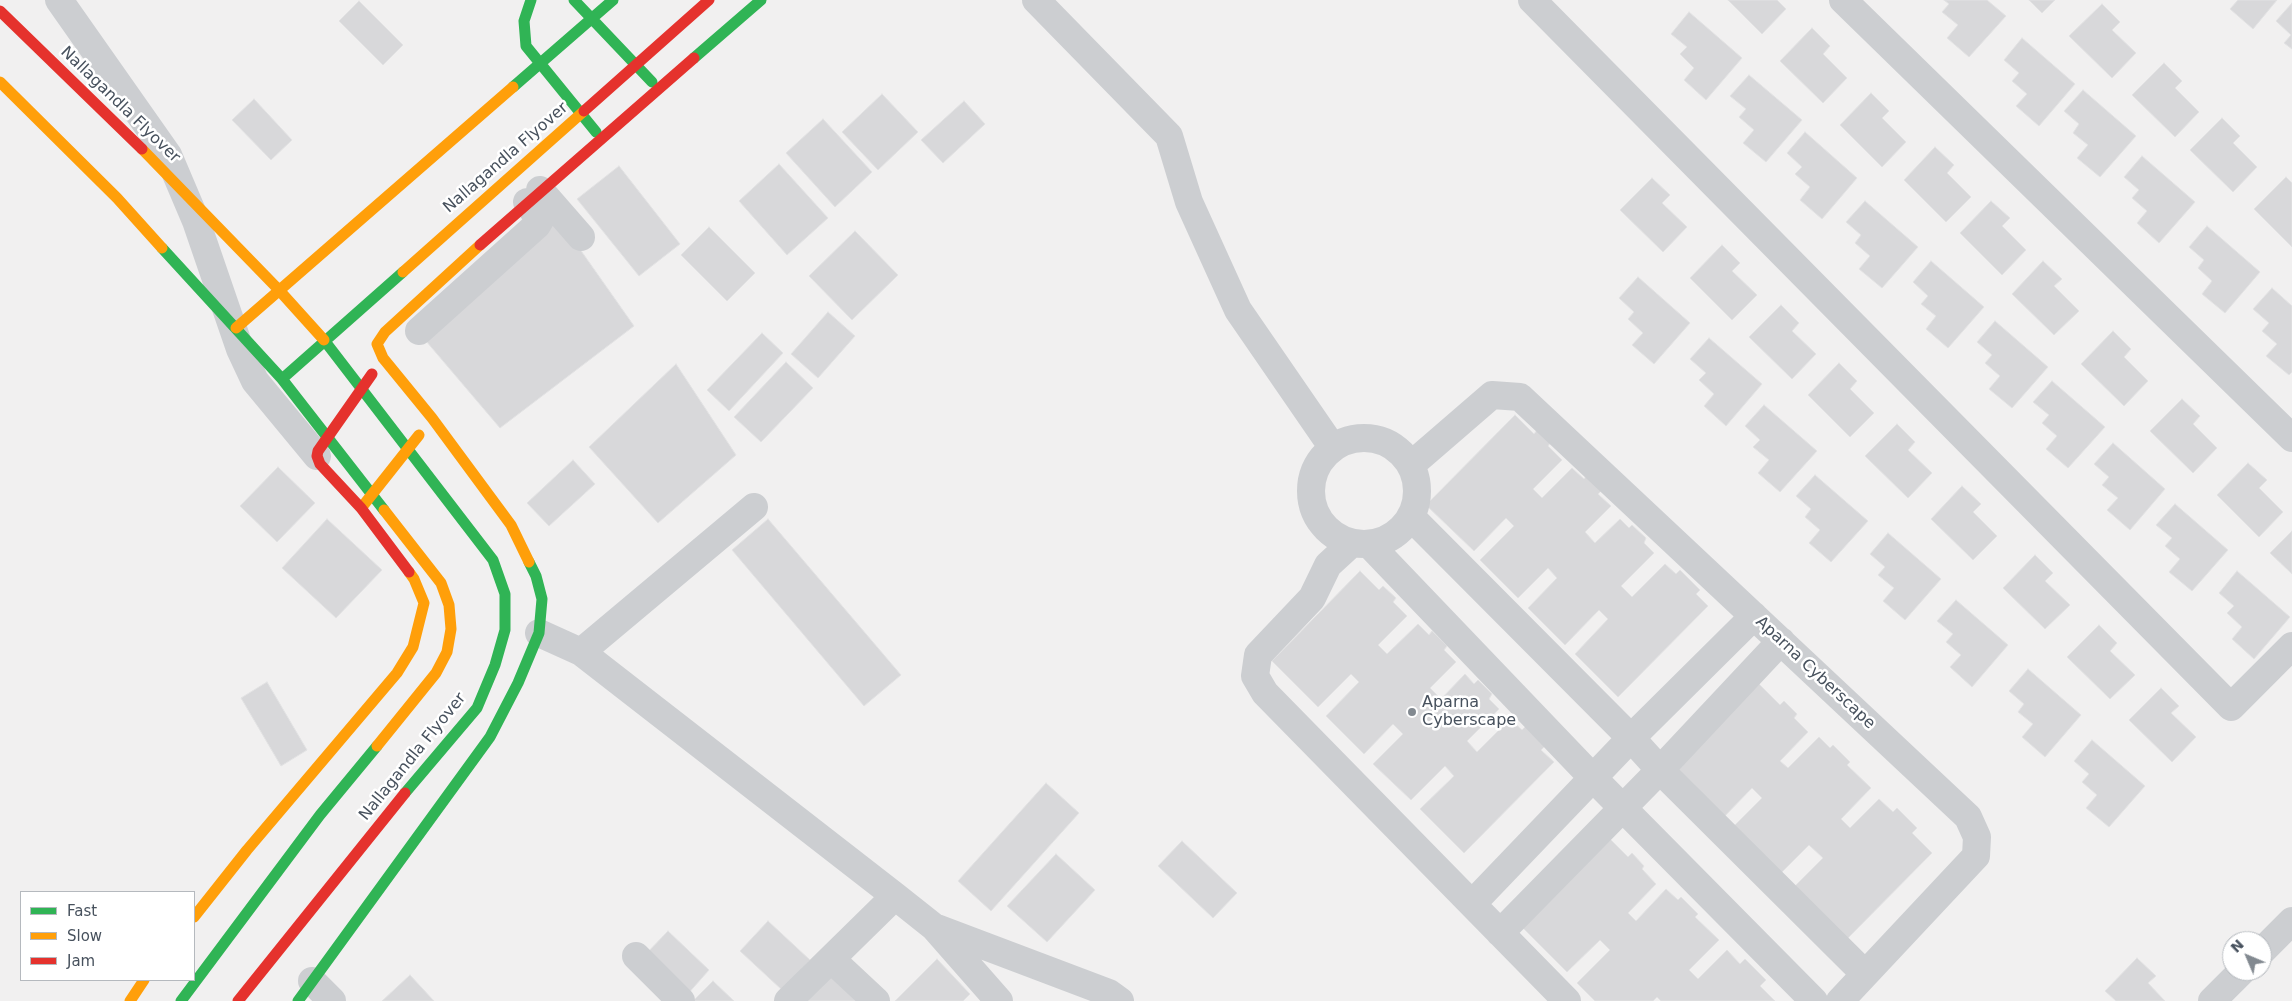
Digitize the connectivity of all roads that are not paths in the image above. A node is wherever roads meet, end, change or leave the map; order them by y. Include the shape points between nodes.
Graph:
1 (59, 0) edge
2 (531, 0) edge
3 (574, 0) edge
4 (613, 0) edge
5 (709, 0) edge
6 (761, 0) edge
7 (1036, 0) edge
8 (1532, 0) edge
9 (1843, 0) edge
10 (0, 11) edge
11 (0, 82) edge
12 (658, 89) junction
13 (602, 139) junction
14 (534, 196) junction
15 (581, 237) dead end
16 (278, 289) junction
17 (236, 328) junction
18 (419, 331) dead end
19 (324, 340) junction
20 (383, 358) junction
21 (282, 379) junction
22 (432, 418) junction
23 (2292, 438) edge
24 (1332, 448) junction
25 (317, 456) junction
26 (1411, 465) junction
27 (754, 507) dead end
28 (361, 508) junction
29 (1411, 517) junction
30 (1360, 544) junction
31 (1754, 616) junction
32 (539, 633) junction
33 (1780, 641) junction
34 (2292, 646) edge
35 (581, 652) junction
36 (1631, 738) junction
37 (1660, 770) junction
38 (1592, 777) junction
39 (1623, 808) junction
40 (895, 896) junction
41 (1472, 904) junction
42 (195, 917) edge
43 (2292, 921) edge
44 (934, 927) junction
45 (1500, 933) junction
46 (2272, 941) edge
47 (636, 956) dead end
48 (830, 959) junction
49 (1865, 974) junction
50 (143, 981) edge
51 (2232, 981) edge
52 (305, 991) edge
53 (992, 999) edge
54 (130, 1001) edge
55 (180, 1001) edge
56 (238, 1001) edge
57 (332, 1001) edge
58 (681, 1001) edge
59 (788, 1001) edge
60 (876, 1001) edge
61 (1120, 1001) edge
62 (1567, 1001) edge
63 (1814, 1001) edge
64 (1840, 1001) edge
65 (2212, 1001) edge

1 - 25 street via 168,155 196,221 240,349 255,381
2 - 13 main road via 524,21 526,46
3 - 12 main road
4 - 16 main road
5 - 19 main road, Nallagandla Flyover
6 - 12 main road
7 - 24 street via 1169,136 1189,202 1238,310
8 - 34 street via 2232,707
9 - 23 street
10 - 16 main road, Nallagandla Flyover via 154,160
11 - 17 main road via 117,198
12 - 13 main road
13 - 14 main road
14 - 15 street
14 - 18 street via 540,220 537,225
14 - 20 main road via 384,332 377,344
16 - 17 main road
16 - 19 main road, Nallagandla Flyover
17 - 21 main road
19 - 21 main road, Nallagandla Flyover
19 - 56 main road, Nallagandla Flyover via 492,560 505,594 504,630 496,665 477,708 362,845
20 - 22 main road
20 - 25 main road via 318,450
21 - 55 main road via 441,583 449,605 451,628 447,652 436,673 320,815
22 - 28 main road
22 - 32 main road via 511,524 524,550 542,599
24 - 26 street via 1349,440 1367,438 1384,442 1400,451
24 - 30 street via 1320,461 1313,476 1311,494 1315,510 1323,525 1336,536
25 - 28 main road via 320,464
26 - 29 street via 1417,482 1417,500
26 - 31 street, Aparna Cyberscape via 1492,395 1520,397
27 - 35 street
28 - 42 main road via 414,579 424,603 413,647 397,673 247,850
29 - 30 street via 1400,531 1386,540
29 - 36 street
30 - 38 street
30 - 41 street via 1328,565 1312,598 1258,655 1255,676 1277,706
31 - 33 street, Aparna Cyberscape
31 - 36 street
32 - 35 street
32 - 52 main road via 518,683 490,736
33 - 37 street
33 - 49 street, Aparna Cyberscape via 1968,817 1978,837 1976,856
35 - 40 street
36 - 37 street
36 - 38 street
37 - 39 street
37 - 49 street
38 - 39 street
38 - 41 street
39 - 45 street
39 - 63 street
40 - 44 street
40 - 48 street
41 - 45 street
43 - 46 street
44 - 53 street
44 - 61 street via 1109,993
45 - 62 street
47 - 58 street
48 - 59 street
48 - 60 street
49 - 64 street, Aparna Cyberscape
50 - 54 main road
51 - 65 street
52 - 57 street

